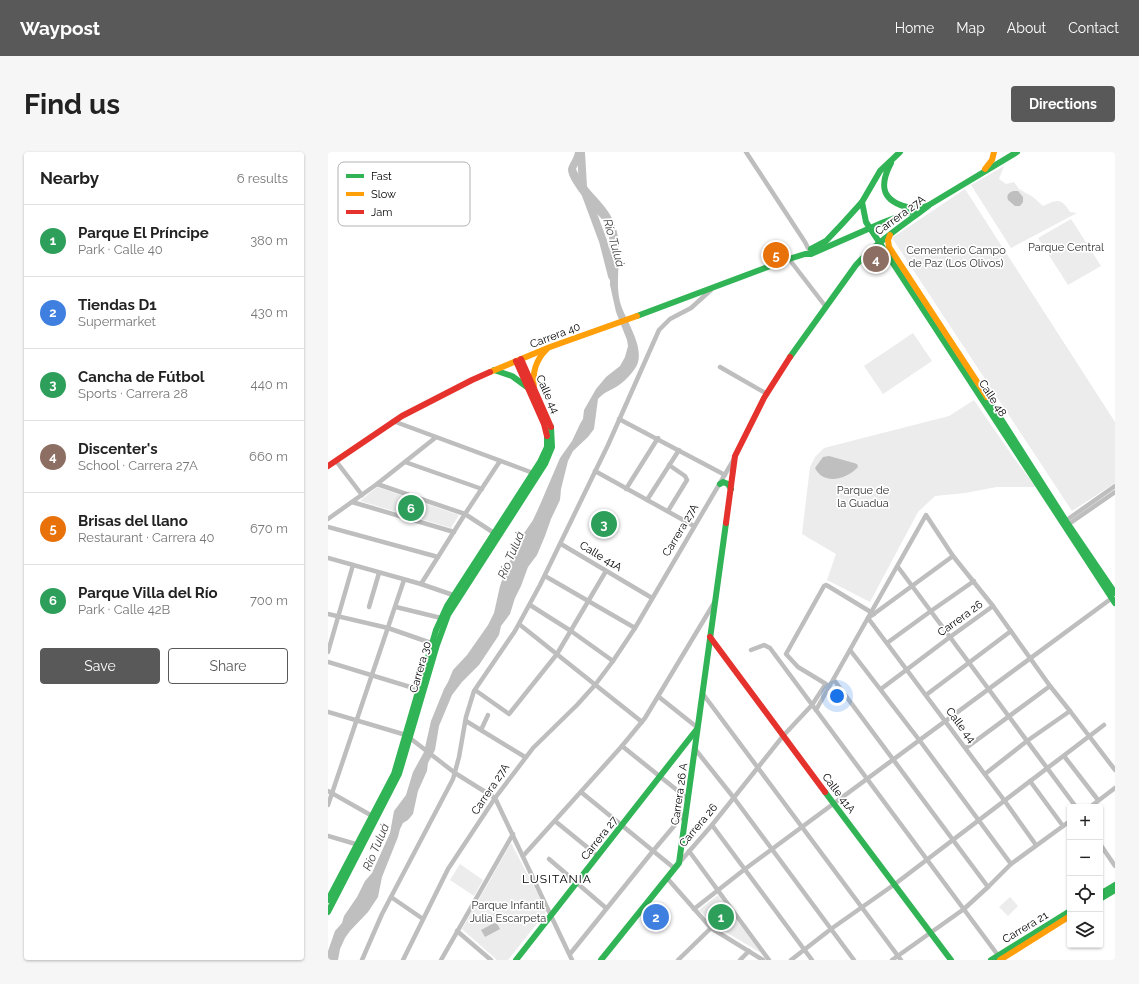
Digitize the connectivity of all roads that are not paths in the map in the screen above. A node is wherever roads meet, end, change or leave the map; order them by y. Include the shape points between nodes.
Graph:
1 (746, 152) edge
2 (900, 152) edge
3 (994, 152) edge
4 (998, 152) edge
5 (1017, 152) edge
6 (1004, 160) junction
7 (981, 174) junction
8 (862, 202) junction
9 (929, 205) junction
10 (916, 209) junction
11 (870, 228) junction
12 (890, 235) junction
13 (880, 242) junction
14 (808, 253) junction
15 (789, 259) junction
16 (714, 287) junction
17 (826, 307) junction
18 (550, 348) junction
19 (519, 360) junction
20 (720, 367) dead end
21 (494, 370) junction
22 (531, 387) junction
23 (766, 394) junction
24 (619, 418) junction
25 (393, 421) junction
26 (436, 438) junction
27 (550, 438) joint
28 (658, 438) junction
29 (549, 449) junction
30 (679, 450) junction
31 (735, 456) junction
32 (336, 461) junction
33 (500, 461) junction
34 (405, 462) junction
35 (328, 466) edge
36 (669, 466) junction
37 (595, 471) junction
38 (533, 473) junction
39 (725, 474) junction
40 (377, 484) junction
41 (720, 484) junction
42 (1115, 486) edge
43 (482, 489) junction
44 (626, 489) junction
45 (731, 489) junction
46 (1115, 492) edge
47 (362, 495) junction
48 (647, 500) junction
49 (352, 502) junction
50 (668, 511) junction
51 (465, 514) junction
52 (328, 519) edge
53 (1065, 523) junction
54 (694, 526) junction
55 (328, 527) edge
56 (497, 531) junction
57 (454, 532) junction
58 (560, 544) junction
59 (954, 556) junction
60 (438, 557) junction
61 (328, 558) edge
62 (353, 565) junction
63 (898, 567) junction
64 (606, 571) junction
65 (379, 573) junction
66 (545, 576) junction
67 (404, 580) junction
68 (974, 581) junction
69 (421, 584) junction
70 (912, 586) junction
71 (456, 596) junction
72 (652, 598) junction
73 (1114, 598) edge
74 (716, 600) junction
75 (588, 601) junction
76 (530, 605) junction
77 (993, 606) junction
78 (369, 607) dead end
79 (396, 607) junction
80 (931, 611) junction
81 (873, 613) junction
82 (328, 614) edge
83 (338, 617) junction
84 (441, 618) junction
85 (868, 618) junction
86 (519, 624) junction
87 (388, 628) junction
88 (635, 628) junction
89 (571, 631) junction
90 (1011, 631) junction
91 (710, 637) junction
92 (950, 637) junction
93 (435, 644) junction
94 (887, 644) junction
95 (751, 650) dead end
96 (850, 650) junction
97 (328, 652) edge
98 (557, 654) junction
99 (1030, 658) junction
100 (613, 661) junction
101 (328, 662) edge
102 (969, 662) junction
103 (907, 669) junction
104 (371, 675) junction
105 (834, 680) junction
106 (595, 685) junction
107 (1050, 686) junction
108 (989, 689) junction
109 (475, 690) junction
110 (881, 690) junction
111 (421, 691) junction
112 (703, 694) junction
113 (926, 695) junction
114 (659, 697) junction
115 (812, 705) junction
116 (816, 710) junction
117 (1070, 711) junction
118 (328, 712) edge
119 (488, 715) dead end
120 (1009, 716) junction
121 (356, 720) junction
122 (466, 721) junction
123 (946, 721) junction
124 (642, 722) junction
125 (1104, 725) dead end
126 (698, 728) junction
127 (481, 730) junction
128 (408, 736) junction
129 (783, 736) junction
130 (1090, 736) junction
131 (920, 740) junction
132 (1027, 741) junction
133 (622, 746) junction
134 (966, 748) junction
135 (695, 749) junction
136 (1064, 756) junction
137 (525, 757) junction
138 (894, 760) junction
139 (757, 768) junction
140 (1047, 768) junction
141 (1115, 770) edge
142 (455, 773) junction
143 (985, 774) junction
144 (660, 777) junction
145 (867, 780) junction
146 (1030, 781) junction
147 (1115, 788) edge
148 (330, 792) edge
149 (581, 792) junction
150 (495, 798) junction
151 (734, 798) junction
152 (688, 799) junction
153 (1004, 800) junction
154 (1098, 800) junction
155 (835, 804) junction
156 (1074, 804) edge
157 (1093, 804) edge
158 (328, 805) edge
159 (686, 812) junction
160 (374, 817) junction
161 (979, 819) junction
162 (555, 821) junction
163 (1067, 823) edge
164 (712, 825) junction
165 (621, 826) junction
166 (1063, 826) junction
167 (802, 827) junction
168 (512, 834) junction
169 (328, 836) edge
170 (952, 839) junction
171 (1036, 845) junction
172 (359, 846) junction
173 (1103, 848) edge
174 (772, 849) junction
175 (653, 851) junction
176 (689, 851) junction
177 (523, 856) junction
178 (598, 856) junction
179 (549, 859) dead end
180 (927, 859) junction
181 (1011, 864) junction
182 (677, 866) junction
183 (1115, 866) edge
184 (744, 870) junction
185 (667, 878) junction
186 (577, 882) junction
187 (894, 884) junction
188 (1115, 885) edge
189 (988, 887) junction
190 (718, 890) junction
191 (1115, 890) edge
192 (1103, 892) edge
193 (391, 897) junction
194 (1103, 897) edge
195 (328, 900) edge
196 (606, 908) junction
197 (861, 908) junction
198 (694, 909) junction
199 (964, 909) junction
200 (328, 912) edge
201 (1069, 912) edge
202 (551, 916) junction
203 (1067, 918) edge
204 (423, 919) junction
205 (711, 928) junction
206 (831, 929) junction
207 (457, 931) junction
208 (931, 932) junction
209 (804, 950) junction
210 (749, 951) junction
211 (763, 952) junction
212 (570, 954) junction
213 (899, 958) edge
214 (1000, 958) edge
215 (761, 959) edge
216 (362, 960) edge
217 (403, 960) edge
218 (441, 960) edge
219 (490, 960) edge
220 (516, 960) edge
221 (572, 960) edge
222 (601, 960) edge
223 (678, 960) edge
224 (740, 960) edge
225 (769, 960) edge
226 (792, 960) edge
227 (812, 960) edge
228 (854, 960) edge
229 (892, 960) edge
230 (951, 960) edge
231 (991, 960) edge

1 - 14 street via 805,242
2 - 8 main road, Carrera 40 via 880,171
2 - 10 main road via 884,176 884,190 897,205
3 - 7 main road via 989,165
4 - 6 main road
5 - 6 main road, Carrera 27A
6 - 7 main road, Carrera 27A
7 - 9 main road, Carrera 27A
8 - 11 main road, Calle 48 via 864,217
8 - 14 main road, Carrera 40 via 829,238
9 - 10 main road, Carrera 40
9 - 12 main road, Carrera 27A
10 - 11 main road, Carrera 40
11 - 13 main road, Calle 48
11 - 14 main road, Carrera 40
12 - 13 main road, Carrera 27A
12 - 53 main road, Calle 48 via 889,247
13 - 17 main road, Carrera 27A via 865,255
13 - 53 main road, Calle 48
14 - 15 main road, Carrera 40
15 - 16 main road, Carrera 40
15 - 17 street
16 - 18 main road, Carrera 40
16 - 24 street via 691,308 670,319 659,330
17 - 23 main road, Carrera 27A
18 - 19 main road, Carrera 40
18 - 22 main road via 540,356 534,368
19 - 21 main road, Carrera 40
19 - 22 main road, Calle 44
20 - 23 street
21 - 22 main road via 513,376
21 - 25 main road, Carrera 40 via 438,396
22 - 27 main road, Calle 44
23 - 31 main road, Carrera 27A
24 - 28 street
24 - 37 street
25 - 26 street
25 - 32 main road, Carrera 40
26 - 33 street
26 - 34 street
27 - 29 main road, Carrera 30
28 - 30 street
28 - 44 street
29 - 38 main road, Carrera 30
29 - 56 main road, Carrera 30 via 542,470
30 - 36 street
30 - 39 street
31 - 39 street, Carrera 27A
31 - 45 main road, Carrera 26 A
32 - 35 main road, Carrera 40
32 - 47 street
33 - 38 street
33 - 43 street
34 - 40 street
34 - 43 street
36 - 48 street
36 - 50 street via 687,480
37 - 44 street
37 - 58 street
38 - 56 main road, Carrera 30
39 - 41 street, Carrera 27A
40 - 47 street
40 - 51 street
41 - 45 main road via 726,483
41 - 54 street, Carrera 27A
42 - 53 street
43 - 51 street
44 - 48 street
45 - 74 main road, Carrera 26 A
46 - 53 street
47 - 49 street
48 - 50 street
49 - 52 street
49 - 57 street
50 - 54 street
51 - 56 street
51 - 57 street
53 - 73 main road, Calle 48
54 - 72 street, Carrera 27A
55 - 60 street
56 - 71 main road, Carrera 30
57 - 60 street
58 - 64 street, Calle 41A
58 - 66 street
59 - 63 street via 926,515
59 - 68 street
59 - 70 street
60 - 69 street
61 - 62 street
62 - 65 street
62 - 83 street
63 - 70 street
63 - 81 street
64 - 72 street, Calle 41A
64 - 75 street
65 - 67 street
65 - 78 street
66 - 75 street
66 - 76 street
67 - 69 street
67 - 79 street
68 - 77 street
68 - 80 street
69 - 71 street
70 - 80 street
70 - 81 street
71 - 84 main road, Carrera 30
71 - 93 main road, Carrera 30
72 - 88 street, Carrera 27A
73 - 99 street
74 - 91 main road, Carrera 26 A
74 - 114 street
75 - 88 street
75 - 89 street
76 - 86 street
76 - 89 street
77 - 90 street
77 - 92 street, Carrera 26
79 - 84 street
79 - 87 street
80 - 92 street
80 - 94 street
81 - 85 street
81 - 115 street, Carrera 26 via 824,586 786,654 798,667 826,684
82 - 83 street
83 - 87 street
83 - 97 street
84 - 93 main road, Carrera 30
85 - 94 street, Calle 44
85 - 96 street
86 - 98 street
86 - 109 street
87 - 93 street
87 - 104 street
88 - 100 street, Carrera 27A
89 - 98 street
89 - 100 street
90 - 99 street
90 - 102 street
91 - 112 main road, Carrera 26 A
91 - 129 main road, Calle 41A
92 - 102 street
92 - 103 street, Carrera 26
93 - 111 main road, Carrera 30
94 - 103 street, Calle 44
95 - 115 street via 764,645 769,646
96 - 105 street
96 - 110 street
98 - 106 street
98 - 109 street via 509,714
99 - 107 street
99 - 108 street
100 - 106 street, Carrera 27A
101 - 104 street
102 - 108 street
102 - 113 street
103 - 110 street, Carrera 26
103 - 113 street, Calle 44
104 - 111 street
104 - 121 street
105 - 116 street
105 - 138 street
106 - 124 street
106 - 137 street, Carrera 27A
107 - 117 street
107 - 120 street
108 - 120 street
108 - 123 street
109 - 122 street
110 - 131 street
111 - 128 main road, Carrera 30
112 - 126 main road, Carrera 26 A
112 - 139 street
113 - 123 street, Calle 44
114 - 124 street
114 - 126 street
115 - 116 street
115 - 129 street, Carrera 26
116 - 145 street
117 - 130 street
117 - 132 street
118 - 121 street
119 - 127 street
120 - 132 street
120 - 134 street
121 - 128 street
121 - 148 street
122 - 127 street
122 - 142 street
123 - 131 street
123 - 134 street, Calle 44
124 - 133 street
125 - 130 street
126 - 135 main road, Carrera 26 A
126 - 144 main road, Carrera 27
127 - 137 street
128 - 142 street
128 - 160 main road, Carrera 30
129 - 139 street, Carrera 26
129 - 155 main road, Calle 41A
130 - 136 street
130 - 141 street
131 - 138 street
131 - 161 street
132 - 140 street
132 - 143 street
133 - 144 street
133 - 149 street
134 - 143 street, Calle 44
135 - 151 street
135 - 152 main road, Carrera 26 A
136 - 140 street
136 - 154 street
137 - 150 street, Carrera 27A
138 - 145 street
138 - 170 street
139 - 151 street, Carrera 26
139 - 167 street
140 - 146 street
140 - 156 street
142 - 150 street
142 - 193 street
143 - 153 street, Calle 44
144 - 152 street
144 - 165 main road, Carrera 27
145 - 155 street
145 - 180 street
146 - 153 street
146 - 166 street
147 - 154 street
148 - 158 street
148 - 160 street
149 - 162 street
149 - 165 street
150 - 168 street
150 - 204 street, Carrera 27A via 448,869
151 - 164 street, Carrera 26
151 - 174 street
152 - 159 main road, Carrera 26 A
153 - 161 street
153 - 171 street, Calle 44
154 - 157 street
155 - 167 street
155 - 187 main road, Calle 41A
159 - 175 street
159 - 182 main road, Carrera 26 A
160 - 172 main road, Carrera 30
161 - 170 street
161 - 181 street
162 - 177 street
162 - 178 street
163 - 166 street
164 - 176 street, Carrera 26
164 - 184 street
165 - 175 street
165 - 178 main road, Carrera 27
166 - 171 street
167 - 174 street
167 - 197 street
168 - 177 street
168 - 207 street
169 - 172 street
170 - 180 street
170 - 189 street
171 - 181 street
172 - 195 main road, Carrera 30
172 - 200 main road, Carrera 30
173 - 183 street
174 - 184 street
174 - 206 street
175 - 182 street
175 - 196 street
176 - 182 street, Carrera 26
176 - 190 street
177 - 202 street
178 - 186 main road, Carrera 27
179 - 186 street
180 - 187 street
180 - 199 street
181 - 189 street
182 - 185 main road, Carrera 26
184 - 190 street
184 - 209 street
185 - 198 street
185 - 222 main road, Carrera 26
186 - 196 street
186 - 202 main road, Carrera 27
187 - 197 street
187 - 208 main road, Calle 41A
188 - 192 main road
189 - 199 street
190 - 198 street
190 - 211 street
191 - 194 main road
193 - 204 street
193 - 216 street
196 - 212 street
197 - 206 street
197 - 213 street
198 - 205 street
199 - 208 street
199 - 214 street
201 - 214 main road, Carrera 21
202 - 212 street
202 - 220 main road, Carrera 27
203 - 214 main road, Carrera 21
204 - 217 street, Carrera 27A
205 - 210 street
205 - 223 street
206 - 209 street
206 - 228 street
207 - 218 street
207 - 219 street
208 - 213 street
208 - 230 main road, Calle 41A
209 - 226 street
209 - 227 street
210 - 215 street
210 - 224 street
211 - 215 street
211 - 225 street
212 - 221 street
213 - 229 street
214 - 231 main road, Carrera 21

